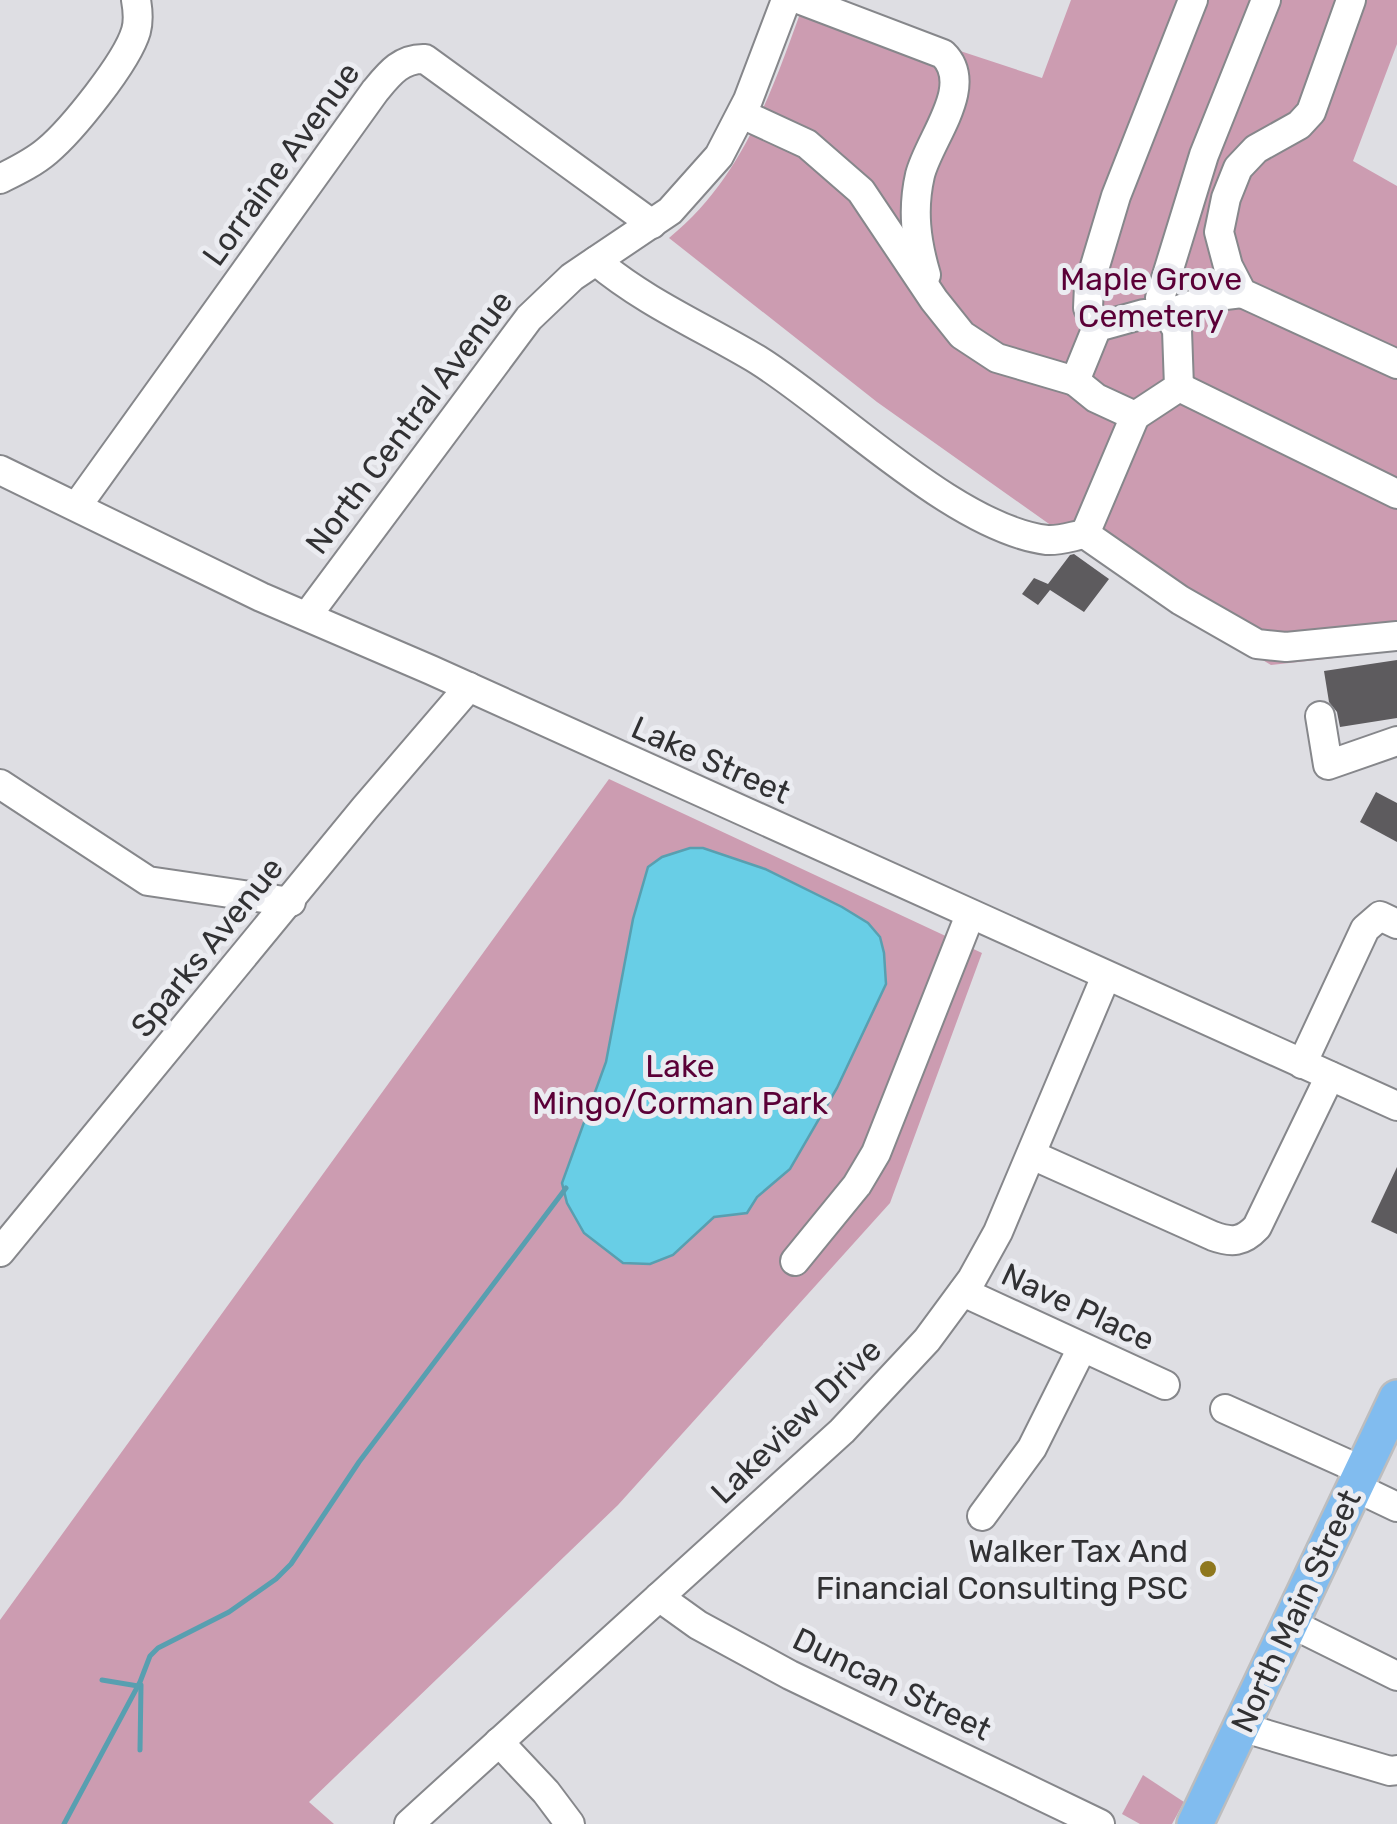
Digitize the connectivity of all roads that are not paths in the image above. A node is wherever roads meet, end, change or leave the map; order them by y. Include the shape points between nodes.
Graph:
1 (136, 0) edge
2 (786, 0) edge
3 (800, 0) edge
4 (1193, 0) edge
5 (1266, 0) edge
6 (1351, 0) edge
7 (742, 114) junction
8 (0, 180) edge
9 (652, 224) junction
10 (596, 261) junction
11 (1229, 294) junction
12 (934, 300) junction
13 (1168, 314) junction
14 (1097, 327) junction
15 (1397, 364) edge
16 (1074, 380) junction
17 (1179, 387) junction
18 (1135, 416) junction
19 (0, 470) edge
20 (1397, 494) edge
21 (76, 506) junction
22 (1085, 534) junction
23 (307, 616) junction
24 (1397, 636) edge
25 (469, 688) junction
26 (1320, 716) dead end
27 (1397, 741) edge
28 (0, 784) edge
29 (290, 902) junction
30 (970, 915) junction
31 (1397, 924) edge
32 (1106, 976) junction
33 (1302, 1064) junction
34 (1330, 1076) junction
35 (1397, 1106) edge
36 (1032, 1155) junction
37 (1, 1250) edge
38 (795, 1261) dead end
39 (963, 1292) junction
40 (1082, 1348) junction
41 (1165, 1385) dead end
42 (1397, 1398) edge
43 (1225, 1409) dead end
44 (1359, 1479) junction
45 (1397, 1507) edge
46 (982, 1516) dead end
47 (659, 1597) junction
48 (1290, 1623) junction
49 (1397, 1676) edge
50 (1241, 1727) junction
51 (499, 1742) junction
52 (1397, 1770) edge
53 (410, 1824) edge
54 (570, 1824) edge
55 (1100, 1824) edge
56 (1195, 1824) edge

1 - 8 street via 136,33 109,76 58,142
2 - 7 street, North Central Avenue
3 - 12 street via 952,63 954,91 921,172 914,214
4 - 14 street via 1116,196 1089,286 1088,308
5 - 13 street via 1181,224 1160,298
6 - 11 street via 1310,112 1238,168 1219,232
7 - 9 street, North Central Avenue via 720,156
7 - 12 street via 807,144 861,191
9 - 10 street, North Central Avenue
9 - 21 street, Lorraine Avenue via 425,59 410,60 375,91
10 - 22 street via 630,289 757,359 902,468 975,513 1050,540
10 - 23 street, North Central Avenue via 556,290 504,348
11 - 13 street
11 - 15 street
12 - 16 street via 962,335 997,358
13 - 14 street
13 - 17 street via 1177,330
14 - 16 street
16 - 18 street
17 - 18 street
17 - 20 street
18 - 22 street
19 - 21 street, Lake Street
21 - 23 street, Lake Street
22 - 24 street via 1257,644
23 - 25 street, Lake Street
25 - 29 street, Sparks Avenue
25 - 30 street, Lake Street
26 - 27 street via 1328,765
28 - 29 street via 148,881
29 - 37 street, Sparks Avenue
30 - 32 street, Lake Street
30 - 38 street via 876,1153
31 - 33 street via 1380,916 1365,929
32 - 33 street, Lake Street
32 - 36 street, Lakeview Drive
33 - 34 street, Lake Street
34 - 35 street, Lake Street
34 - 36 street via 1246,1239 1213,1236
36 - 39 street, Lakeview Drive
39 - 40 street, Nave Place
39 - 47 street, Lakeview Drive via 860,1414
40 - 41 street, Nave Place
40 - 46 street via 1032,1448
42 - 44 main road, North Main Street
43 - 44 street
44 - 45 street
44 - 48 main road, North Main Street
47 - 51 street, Lakeview Drive
47 - 55 street, Duncan Street via 790,1675
48 - 49 street
48 - 50 main road, North Main Street
50 - 52 street
50 - 56 main road, North Main Street
51 - 53 street, Lakeview Drive
51 - 54 street

